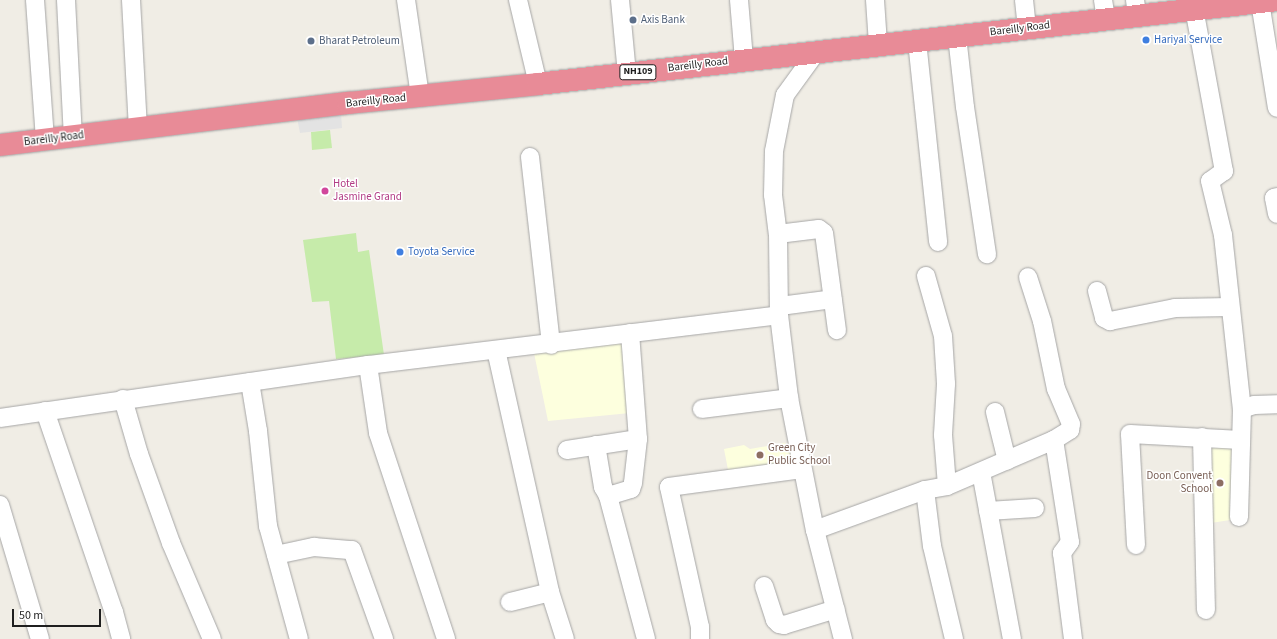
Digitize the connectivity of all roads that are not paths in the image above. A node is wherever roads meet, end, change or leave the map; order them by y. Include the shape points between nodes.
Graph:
1 (35, 0) edge
2 (66, 0) edge
3 (131, 0) edge
4 (406, 0) edge
5 (518, 0) edge
6 (620, 0) edge
7 (739, 0) edge
8 (876, 0) edge
9 (1024, 0) edge
10 (1268, 1) edge
11 (1202, 5) edge
12 (1136, 7) edge
13 (1105, 9) edge
14 (1026, 28) junction
15 (958, 36) junction
16 (917, 40) junction
17 (878, 44) junction
18 (817, 52) junction
19 (744, 60) junction
20 (627, 74) junction
21 (538, 84) junction
22 (420, 96) junction
23 (1277, 108) edge
24 (138, 128) junction
25 (73, 136) junction
26 (45, 140) junction
27 (0, 145) edge
28 (530, 157) dead end
29 (1277, 197) edge
30 (1277, 214) edge
31 (778, 234) junction
32 (938, 242) dead end
33 (987, 254) dead end
34 (926, 276) dead end
35 (1028, 277) dead end
36 (1097, 290) dead end
37 (833, 299) junction
38 (1230, 307) junction
39 (779, 310) junction
40 (837, 330) dead end
41 (630, 333) junction
42 (551, 345) junction
43 (496, 350) junction
44 (368, 365) junction
45 (250, 382) junction
46 (789, 398) junction
47 (123, 399) junction
48 (1277, 404) edge
49 (702, 409) dead end
50 (1242, 409) junction
51 (45, 411) junction
52 (995, 412) dead end
53 (0, 418) edge
54 (1202, 437) junction
55 (638, 439) junction
56 (1054, 440) junction
57 (1241, 440) junction
58 (596, 445) junction
59 (567, 450) dead end
60 (1007, 461) junction
61 (802, 469) junction
62 (982, 472) junction
63 (947, 486) junction
64 (925, 490) junction
65 (608, 496) junction
66 (0, 505) edge
67 (1035, 508) dead end
68 (988, 511) junction
69 (1240, 517) dead end
70 (816, 530) junction
71 (1136, 544) dead end
72 (276, 555) junction
73 (764, 586) dead end
74 (550, 592) junction
75 (510, 602) dead end
76 (836, 609) junction
77 (1206, 610) dead end
78 (40, 639) edge
79 (121, 639) edge
80 (212, 639) edge
81 (299, 639) edge
82 (384, 639) edge
83 (446, 639) edge
84 (565, 639) edge
85 (646, 639) edge
86 (700, 639) edge
87 (843, 639) edge
88 (954, 639) edge
89 (1012, 639) edge
90 (1073, 639) edge

1 - 26 street
2 - 25 street
3 - 24 street
4 - 22 street
5 - 21 street
6 - 20 street
7 - 19 street
8 - 17 street
9 - 14 street
10 - 11 highway, Bareilly Road / NH109
10 - 23 street
11 - 12 highway, Bareilly Road / NH109
11 - 38 street via 1224,171 1210,181 1223,235
12 - 13 highway, Bareilly Road / NH109
13 - 14 highway, Bareilly Road / NH109
14 - 15 highway, Bareilly Road / NH109
15 - 16 highway, Bareilly Road / NH109
15 - 33 street via 965,107
16 - 17 highway, Bareilly Road / NH109
16 - 32 street
17 - 18 highway, Bareilly Road / NH109
18 - 19 highway, Bareilly Road / NH109
18 - 31 street via 785,95 778,126 774,152 773,195
19 - 20 highway, Bareilly Road / NH109
20 - 21 highway, Bareilly Road / NH109
21 - 22 highway, Bareilly Road / NH109
22 - 24 highway, Bareilly Road / NH109
24 - 25 highway, Bareilly Road / NH109
25 - 26 highway, Bareilly Road / NH109
26 - 27 highway, Bareilly Road / NH109
28 - 42 street
29 - 30 street via 1274,198
31 - 37 street via 819,229 824,234
31 - 39 street
34 - 63 street via 943,336 946,384 943,435
35 - 56 street via 1042,321 1056,389 1072,427
36 - 38 street via 1104,318 1110,321 1175,308
37 - 39 street
37 - 40 street
38 - 50 street
39 - 41 street
39 - 46 street
41 - 42 street
41 - 55 street
42 - 43 street
43 - 44 street
43 - 74 street
44 - 45 street
44 - 83 street via 378,434
45 - 47 street
45 - 72 street via 268,526
46 - 49 street
46 - 61 street
47 - 51 street
47 - 80 street via 139,454 171,543
48 - 50 street via 1254,405
50 - 57 street
51 - 53 street
51 - 79 street
52 - 60 street
54 - 57 street
54 - 71 street via 1130,434
54 - 77 street
55 - 58 street
55 - 65 street via 631,488
56 - 60 street
56 - 90 street via 1070,542 1062,553
57 - 69 street
58 - 59 street
58 - 65 street via 603,487
60 - 62 street
61 - 70 street
61 - 86 street via 669,487 700,627
62 - 63 street
62 - 68 street
63 - 64 street
64 - 70 street
64 - 88 street via 932,546
65 - 85 street
66 - 78 street
67 - 68 street
68 - 89 street
70 - 76 street
72 - 81 street
72 - 82 street via 314,547 352,550
73 - 76 street via 775,620 779,624 784,625
74 - 75 street
74 - 84 street
76 - 87 street

